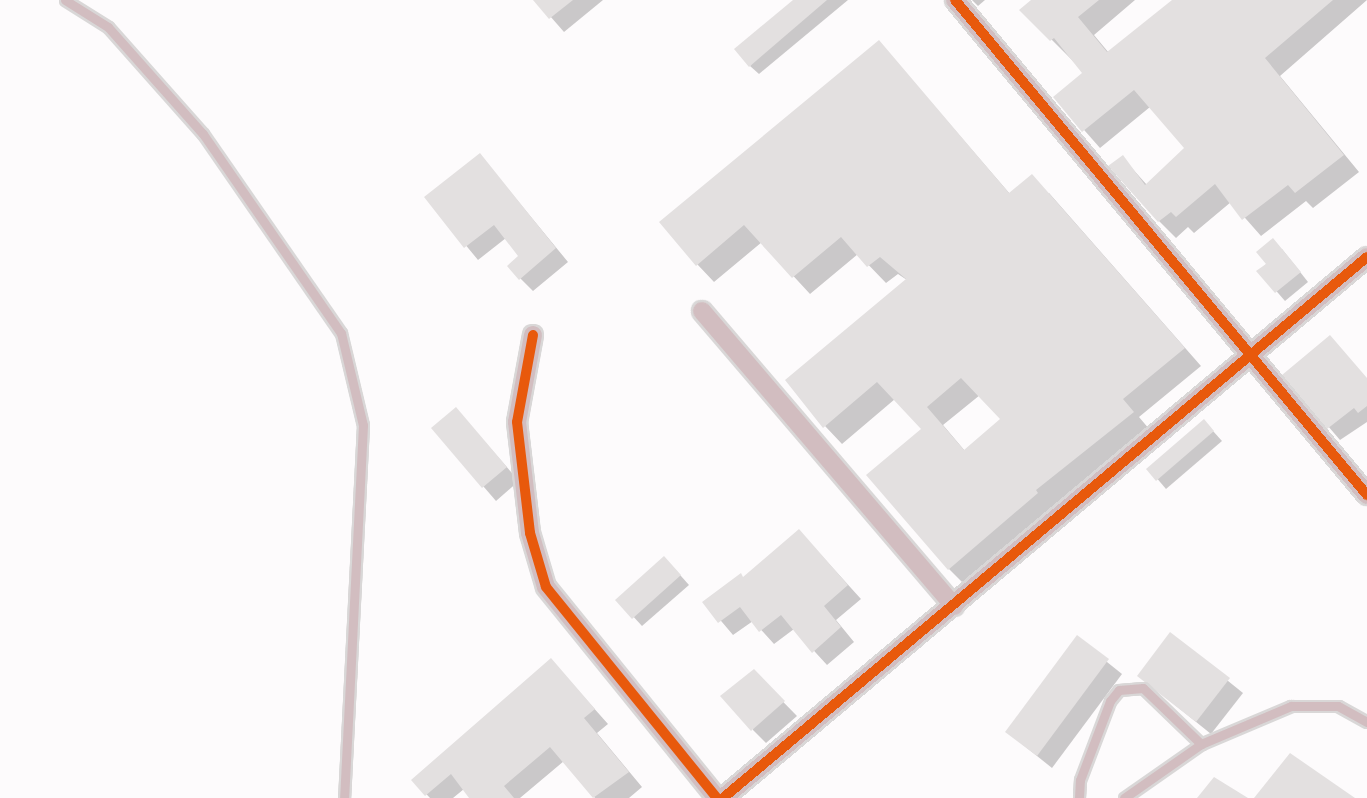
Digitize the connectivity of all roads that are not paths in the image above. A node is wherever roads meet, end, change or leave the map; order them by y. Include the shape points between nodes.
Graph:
1 (65, 0) edge
2 (955, 0) edge
3 (1367, 257) edge
4 (702, 312) dead end
5 (533, 335) dead end
6 (1251, 358) junction
7 (1367, 495) edge
8 (954, 606) junction
9 (1367, 722) edge
10 (1201, 744) junction
11 (344, 798) edge
12 (717, 798) edge
13 (723, 798) edge
14 (1079, 798) edge
15 (1125, 798) edge

1 - 11 lane via 108,27 203,134 341,333 363,425
2 - 6 street
3 - 6 street
4 - 8 street
5 - 12 street via 517,422 530,533 547,587
6 - 7 street
6 - 8 street
8 - 13 street
9 - 10 lane via 1338,706 1291,706
10 - 14 lane via 1143,688 1119,690 1110,701 1080,780
10 - 15 lane

